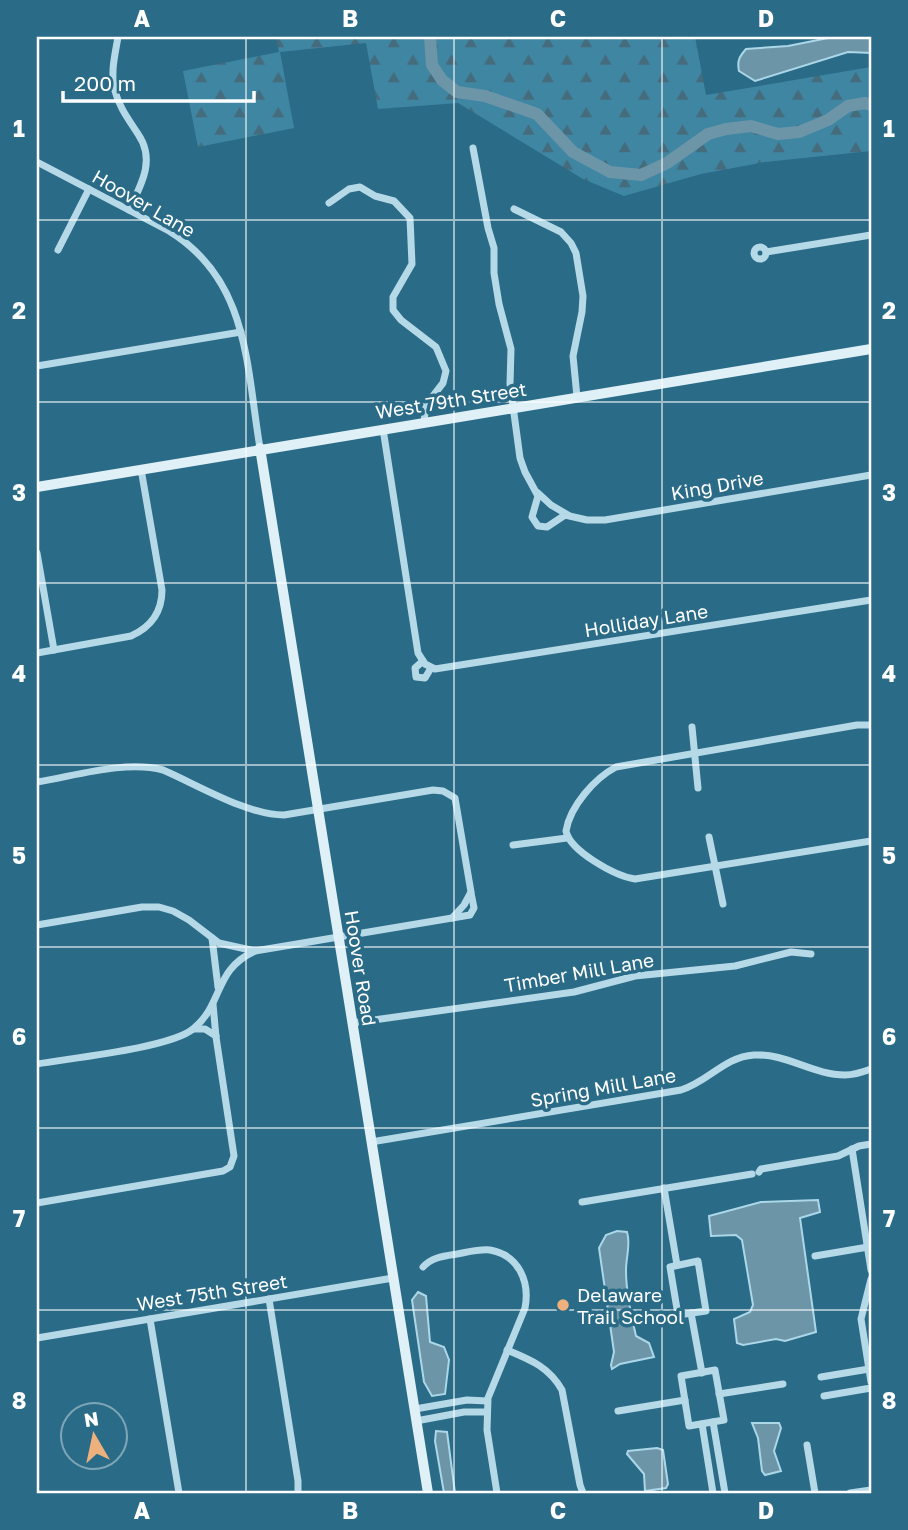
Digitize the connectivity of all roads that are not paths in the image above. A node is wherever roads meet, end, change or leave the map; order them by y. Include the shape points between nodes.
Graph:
1 (118, 37) edge
2 (473, 148) dead end
3 (37, 162) edge
4 (89, 190) junction
5 (329, 203) dead end
6 (514, 209) dead end
7 (129, 210) junction
8 (871, 235) edge
9 (58, 250) dead end
10 (766, 252) dead end
11 (241, 332) junction
12 (871, 349) edge
13 (37, 366) edge
14 (577, 397) junction
15 (513, 407) junction
16 (424, 422) junction
17 (383, 429) junction
18 (260, 448) junction
19 (141, 469) junction
20 (871, 475) edge
21 (37, 486) edge
22 (537, 492) junction
23 (569, 515) junction
24 (37, 553) edge
25 (871, 600) edge
26 (54, 650) junction
27 (37, 653) edge
28 (427, 665) junction
29 (871, 725) edge
30 (692, 727) dead end
31 (695, 753) junction
32 (37, 782) edge
33 (698, 788) dead end
34 (318, 809) junction
35 (567, 836) junction
36 (709, 837) dead end
37 (871, 841) edge
38 (513, 845) dead end
39 (716, 867) junction
40 (471, 892) junction
41 (723, 904) dead end
42 (452, 918) junction
43 (37, 925) edge
44 (338, 936) junction
45 (212, 938) junction
46 (256, 951) junction
47 (811, 954) dead end
48 (218, 988) junction
49 (213, 1004) junction
50 (352, 1023) junction
51 (194, 1029) junction
52 (216, 1037) junction
53 (37, 1064) edge
54 (871, 1069) edge
55 (371, 1142) junction
56 (871, 1144) edge
57 (852, 1149) junction
58 (664, 1188) junction
59 (582, 1202) dead end
60 (37, 1203) edge
61 (867, 1247) junction
62 (815, 1256) dead end
63 (677, 1265) junction
64 (423, 1267) dead end
65 (871, 1270) edge
66 (393, 1278) junction
67 (871, 1279) edge
68 (870, 1290) edge
69 (269, 1299) junction
70 (691, 1313) junction
71 (150, 1319) junction
72 (37, 1338) edge
73 (507, 1350) junction
74 (869, 1369) junction
75 (702, 1373) junction
76 (821, 1377) dead end
77 (871, 1382) edge
78 (783, 1384) dead end
79 (871, 1388) edge
80 (719, 1394) junction
81 (824, 1396) dead end
82 (685, 1400) junction
83 (487, 1401) junction
84 (415, 1409) junction
85 (618, 1411) dead end
86 (486, 1412) junction
87 (416, 1421) junction
88 (713, 1422) junction
89 (702, 1424) junction
90 (807, 1445) dead end
91 (871, 1490) edge
92 (179, 1493) edge
93 (298, 1493) edge
94 (428, 1493) edge
95 (497, 1493) edge
96 (583, 1493) edge
97 (713, 1493) edge
98 (725, 1493) edge
99 (815, 1493) edge
100 (850, 1493) edge

1 - 7 street via 114,88 147,158 145,175
2 - 15 street, King Drive via 511,349
3 - 4 street, Hoover Lane
4 - 7 street, Hoover Lane
4 - 9 street
5 - 16 street via 360,187 394,201 410,218 412,264 393,297 393,310 436,347 446,368 445,379 426,405
6 - 14 street via 561,232 576,253 583,296 573,356
7 - 11 street, Hoover Lane via 174,234 203,259 230,298
8 - 10 street
11 - 13 street
11 - 18 street, Hoover Lane
12 - 14 street, West 79th Street
14 - 15 street, West 79th Street
15 - 16 street, West 79th Street
15 - 22 street, King Drive via 523,467
16 - 17 street, West 79th Street
17 - 18 street, West 79th Street
17 - 28 street via 418,651
18 - 19 street, West 79th Street
18 - 34 street, Hoover Road
19 - 21 street, West 79th Street
19 - 26 street via 162,593 158,613 143,630 127,637
20 - 23 street, King Drive via 605,520
22 - 23 street, King Drive
22 - 23 street, King Drive via 532,517 538,526 547,527
24 - 26 street
25 - 28 street, Holliday Lane via 440,669
26 - 27 street
28 - 28 street, Holliday Lane via 416,666 416,677 424,679
29 - 31 street
30 - 31 street
31 - 33 street
31 - 35 street via 611,769 577,805 567,823
32 - 34 street via 151,767 262,813 284,815
34 - 40 street via 443,791 455,798
34 - 44 street, Hoover Road
35 - 38 street
35 - 39 street via 611,872 629,878
36 - 39 street
37 - 39 street
39 - 41 street
40 - 42 street
40 - 42 street via 474,911
42 - 44 street
43 - 45 street via 150,907 179,914
44 - 46 street
44 - 50 street, Hoover Road
45 - 46 street
45 - 48 street
46 - 48 street via 238,960
47 - 50 street, Timber Mill Lane via 791,952 735,966 635,976 573,992
48 - 49 street
49 - 51 street
49 - 52 street
50 - 55 street, Hoover Road
51 - 52 street via 205,1029
51 - 53 street via 161,1043
52 - 60 street via 234,1156 230,1167
54 - 55 street, Spring Mill Lane via 842,1075 774,1056 742,1057 681,1090
55 - 66 street, Hoover Road
56 - 57 street
57 - 58 street via 838,1156
57 - 61 street
58 - 59 street
58 - 63 street
61 - 62 street
61 - 65 street
63 - 70 street via 670,1266 678,1315
63 - 70 street via 698,1261 706,1311
64 - 73 street via 443,1256 482,1250 499,1253 514,1263 527,1296
66 - 69 street, West 75th Street
66 - 84 street, Hoover Road
67 - 68 street
68 - 74 street via 861,1319
69 - 71 street, West 75th Street
69 - 93 street
70 - 75 street
71 - 72 street, West 75th Street
71 - 92 street
73 - 83 street
73 - 96 street via 542,1366 557,1380
74 - 76 street
74 - 77 street
75 - 80 street via 715,1370
75 - 82 street via 681,1376
78 - 80 street
79 - 81 street
80 - 88 street via 724,1420
82 - 85 street
82 - 89 street via 689,1426
83 - 84 street
83 - 86 street
84 - 87 street, Hoover Road
86 - 87 street
86 - 95 street
87 - 94 street, Hoover Road
88 - 89 street
88 - 98 street
89 - 97 street
90 - 99 street
91 - 100 street

